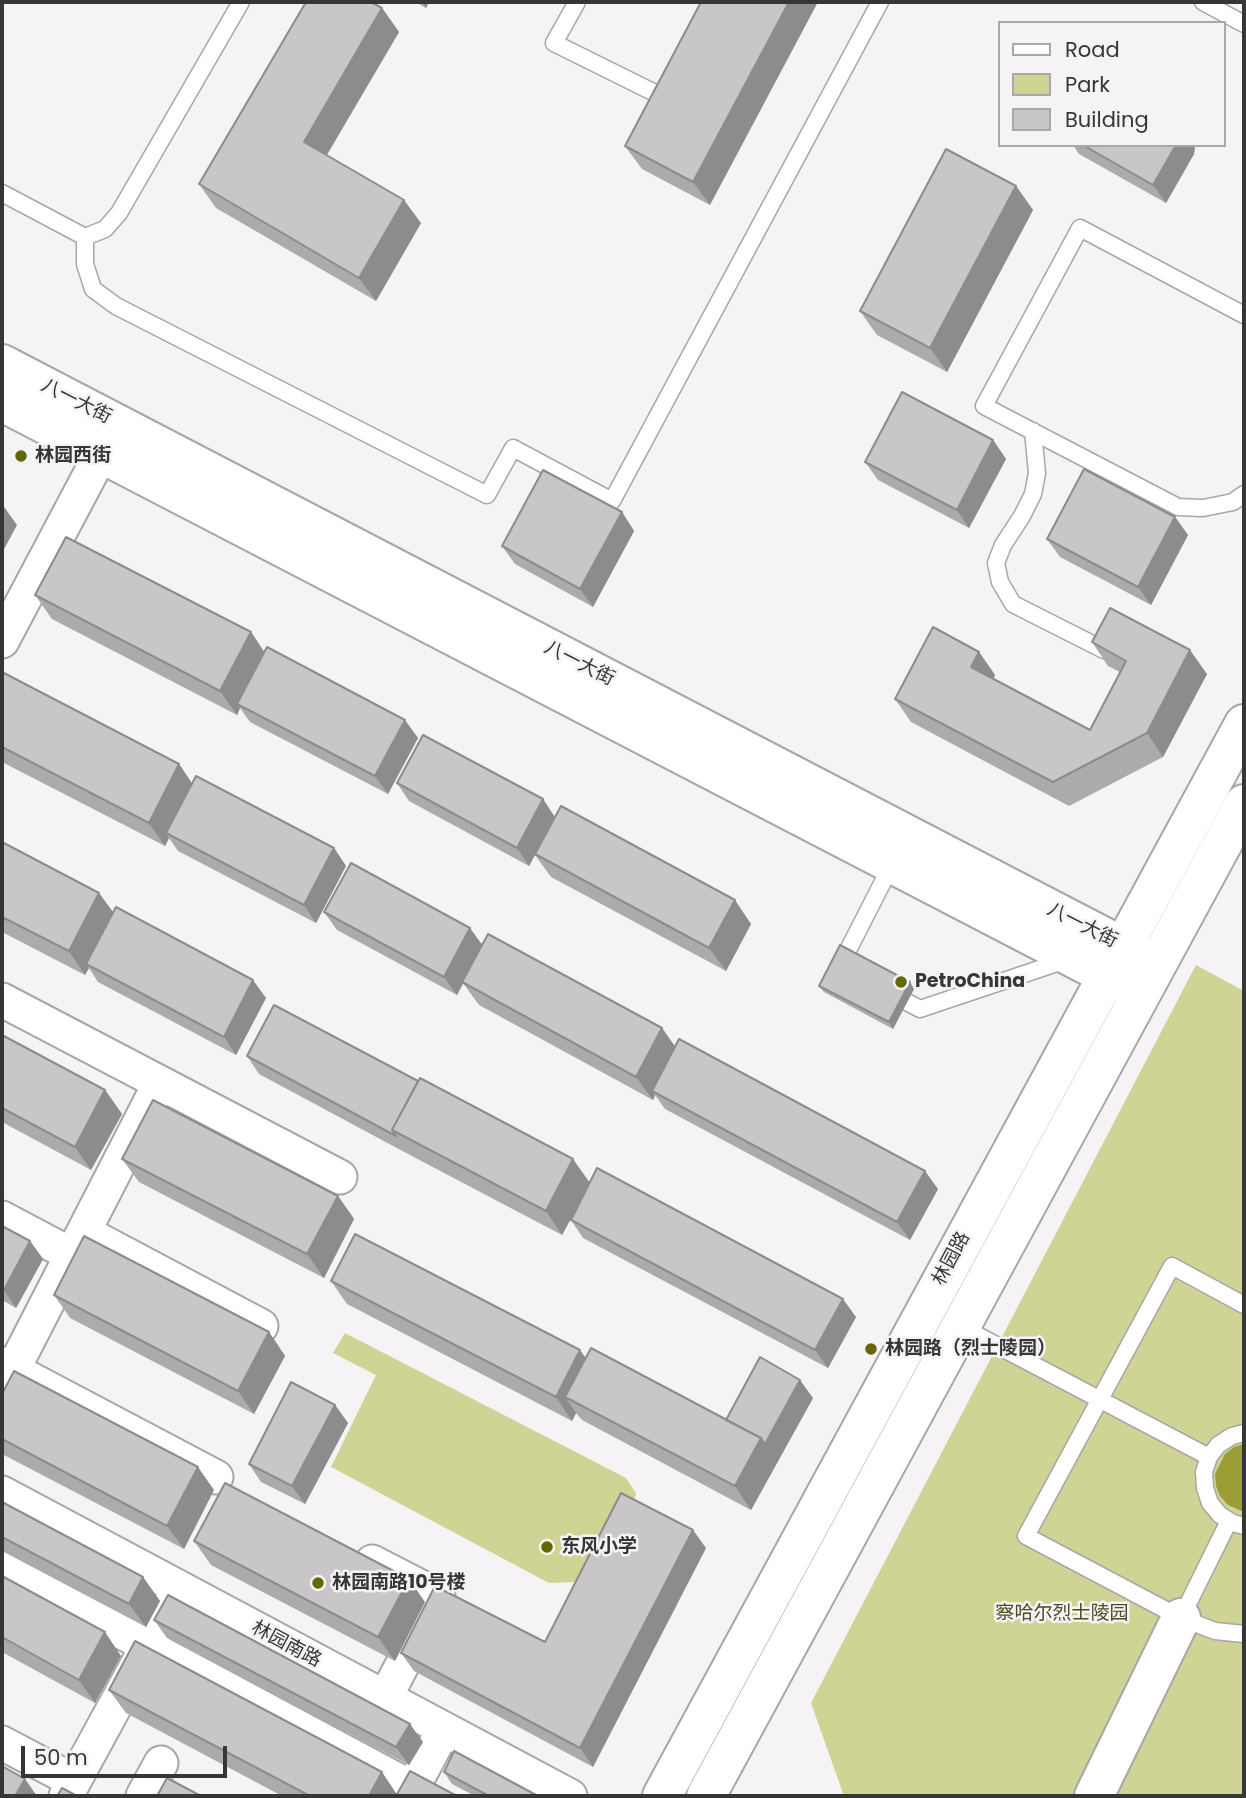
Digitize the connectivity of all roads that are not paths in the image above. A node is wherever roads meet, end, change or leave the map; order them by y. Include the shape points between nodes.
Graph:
1 (241, 2) edge
2 (577, 2) edge
3 (880, 2) edge
4 (1203, 2) edge
5 (1242, 17) edge
6 (678, 74) edge
7 (2, 193) edge
8 (85, 237) junction
9 (1244, 315) edge
10 (2, 364) edge
11 (2, 402) edge
12 (1033, 431) junction
13 (91, 449) junction
14 (1244, 494) edge
15 (2, 597) edge
16 (2, 640) edge
17 (1104, 650) edge
18 (1244, 724) edge
19 (1244, 804) edge
20 (900, 850) junction
21 (1080, 943) junction
22 (1114, 961) junction
23 (851, 973) edge
24 (1148, 979) junction
25 (874, 985) edge
26 (2, 1000) edge
27 (160, 1083) junction
28 (340, 1177) dead end
29 (2, 1218) edge
30 (78, 1244) junction
31 (1244, 1305) edge
32 (261, 1326) edge
33 (960, 1326) junction
34 (5, 1375) edge
35 (1099, 1400) junction
36 (1244, 1433) edge
37 (1209, 1457) junction
38 (216, 1478) dead end
39 (2, 1493) edge
40 (1237, 1523) edge
41 (342, 1545) edge
42 (2, 1568) edge
43 (179, 1588) junction
44 (1181, 1618) junction
45 (1244, 1634) edge
46 (154, 1650) junction
47 (385, 1698) junction
48 (444, 1729) junction
49 (2, 1743) edge
50 (161, 1763) dead end
51 (70, 1789) edge
52 (410, 1792) edge
53 (143, 1796) edge
54 (570, 1796) edge
55 (662, 1796) edge
56 (706, 1796) edge
57 (1094, 1796) edge

1 - 8 lane via 119,213 105,229
2 - 6 lane via 554,43 665,98
3 - 8 lane via 612,501 513,448 487,495 116,306 93,289 85,264
4 - 5 lane
7 - 8 lane
9 - 12 lane via 1080,228 984,406
10 - 20 main road, 八一大街
11 - 13 main road, 八一大街
12 - 14 lane via 1178,507 1203,508 1233,502
12 - 17 lane via 1037,473 1033,494 996,563 1000,582 1013,604
13 - 15 street
13 - 16 street
13 - 20 main road, 八一大街
18 - 22 main road, 林园路
19 - 24 main road, 林园路
20 - 21 main road, 八一大街
20 - 23 lane via 839,967
21 - 22 main road, 八一大街
21 - 25 lane via 920,1009
22 - 24 main road, 八一大街
22 - 55 main road, 林园路
24 - 33 main road, 林园路
26 - 27 street
27 - 28 street
27 - 30 street
29 - 30 street
30 - 32 street
30 - 34 street
31 - 35 lane via 1172,1266
33 - 35 lane
33 - 56 main road, 林园路
34 - 38 street
35 - 37 lane
35 - 44 lane via 1026,1536
36 - 37 lane via 1231,1436
37 - 40 lane via 1204,1472 1210,1503 1220,1515
39 - 43 street, 林园南路
40 - 44 lane
41 - 47 street via 438,1596
42 - 46 street
43 - 46 street
43 - 47 street, 林园南路
44 - 45 lane via 1214,1631
44 - 57 main road
46 - 51 street
46 - 52 street
47 - 48 street, 林园南路
48 - 52 street
48 - 54 street, 林园南路
49 - 51 street
50 - 53 street

